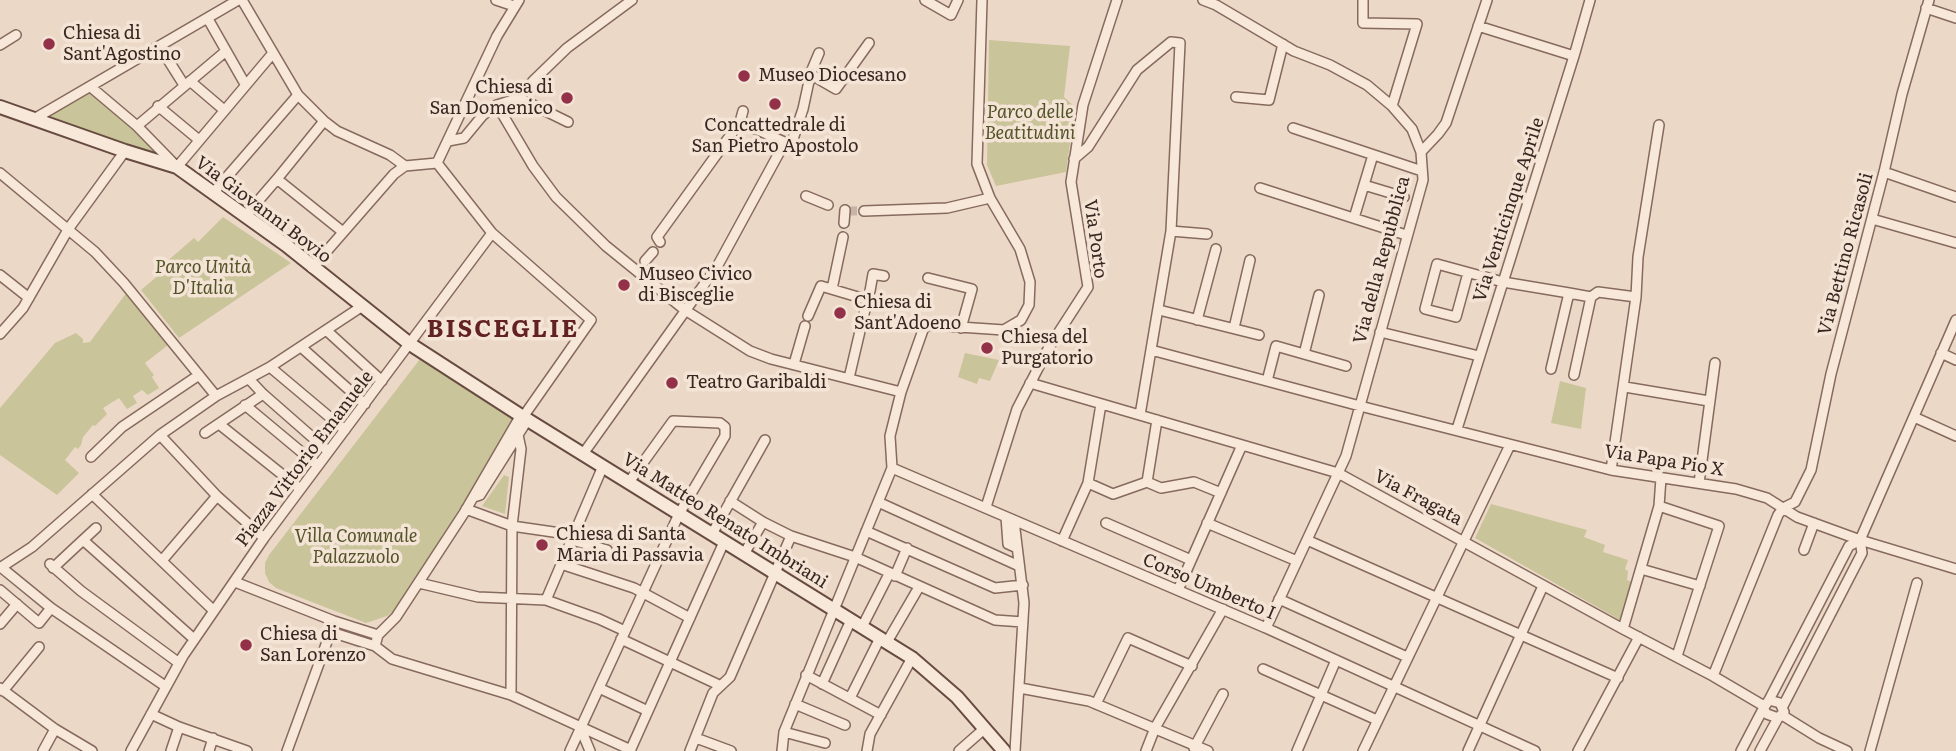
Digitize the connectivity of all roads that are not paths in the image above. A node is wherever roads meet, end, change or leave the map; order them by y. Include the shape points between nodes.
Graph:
1 (240, 0) edge
2 (496, 0) edge
3 (632, 0) edge
4 (925, 0) edge
5 (958, 0) edge
6 (982, 0) edge
7 (1117, 0) edge
8 (1203, 0) edge
9 (1363, 0) edge
10 (1487, 0) edge
11 (1590, 0) edge
12 (517, 3) edge
13 (1928, 4) edge
14 (1956, 18) edge
15 (208, 19) junction
16 (1478, 26) junction
17 (16, 35) dead end
18 (869, 43) dead end
19 (1283, 44) junction
20 (0, 45) edge
21 (160, 47) junction
22 (226, 51) junction
23 (273, 53) junction
24 (819, 53) dead end
25 (1574, 56) junction
26 (810, 73) junction
27 (187, 83) junction
28 (245, 84) junction
29 (92, 88) junction
30 (298, 95) junction
31 (1236, 97) dead end
32 (519, 98) junction
33 (497, 105) junction
34 (158, 106) junction
35 (1392, 106) junction
36 (0, 107) edge
37 (224, 110) junction
38 (743, 111) dead end
39 (34, 119) junction
40 (324, 121) junction
41 (568, 122) dead end
42 (740, 122) junction
43 (137, 125) junction
44 (1659, 125) dead end
45 (1293, 128) dead end
46 (199, 139) junction
47 (449, 141) junction
48 (788, 143) junction
49 (125, 151) junction
50 (1421, 152) junction
51 (1373, 155) junction
52 (1074, 159) junction
53 (437, 163) junction
54 (405, 166) junction
55 (177, 167) junction
56 (1422, 171) junction
57 (1884, 172) junction
58 (0, 173) edge
59 (277, 179) junction
60 (1364, 184) junction
61 (1260, 188) dead end
62 (213, 193) junction
63 (806, 196) dead end
64 (1404, 197) dead end
65 (1956, 197) edge
66 (990, 198) junction
67 (864, 211) tunnel mouth
68 (246, 215) junction
69 (1354, 218) junction
70 (1872, 219) junction
71 (845, 223) tunnel mouth
72 (69, 228) junction
73 (1171, 231) junction
74 (343, 232) junction
75 (492, 233) junction
76 (1207, 234) dead end
77 (1406, 235) junction
78 (843, 237) dead end
79 (660, 242) dead end
80 (1956, 243) edge
81 (1216, 249) dead end
82 (653, 251) dead end
83 (1250, 260) dead end
84 (641, 267) junction
85 (312, 268) junction
86 (1468, 273) junction
87 (0, 275) edge
88 (884, 276) dead end
89 (928, 278) dead end
90 (1503, 282) junction
91 (832, 289) junction
92 (1569, 293) junction
93 (1319, 295) dead end
94 (869, 296) junction
95 (1591, 297) junction
96 (1636, 297) junction
97 (29, 298) junction
98 (361, 307) junction
99 (685, 310) junction
100 (1159, 310) junction
101 (1197, 320) junction
102 (1956, 320) edge
103 (961, 328) junction
104 (1234, 328) junction
105 (326, 330) junction
106 (1380, 332) junction
107 (0, 334) edge
108 (1259, 335) dead end
109 (410, 344) junction
110 (301, 347) junction
111 (1151, 350) junction
112 (1941, 353) junction
113 (1304, 354) junction
114 (1479, 356) junction
115 (1956, 360) edge
116 (1715, 363) dead end
117 (794, 364) junction
118 (1346, 366) dead end
119 (270, 367) junction
120 (1551, 369) dead end
121 (199, 375) junction
122 (1574, 375) dead end
123 (849, 378) junction
124 (249, 379) junction
125 (382, 381) junction
126 (1267, 381) junction
127 (1030, 383) junction
128 (1625, 387) junction
129 (901, 392) junction
130 (263, 394) junction
131 (216, 396) junction
132 (1709, 401) junction
133 (365, 404) junction
134 (1101, 404) junction
135 (245, 405) junction
136 (1360, 406) junction
137 (1140, 415) junction
138 (524, 417) junction
139 (1914, 417) junction
140 (1157, 420) junction
141 (219, 424) junction
142 (1457, 429) junction
143 (345, 430) junction
144 (205, 433) dead end
145 (160, 435) junction
146 (518, 435) junction
147 (1956, 436) edge
148 (765, 440) dead end
149 (1242, 445) junction
150 (1510, 445) junction
151 (328, 451) junction
152 (583, 454) junction
153 (91, 457) dead end
154 (317, 465) junction
155 (603, 467) junction
156 (892, 468) junction
157 (1611, 470) junction
158 (1338, 473) junction
159 (1661, 478) junction
160 (629, 482) junction
161 (1147, 482) junction
162 (1088, 483) junction
163 (1699, 483) junction
164 (299, 488) junction
165 (1221, 493) junction
166 (92, 494) junction
167 (217, 496) junction
168 (474, 497) junction
169 (730, 501) junction
170 (878, 502) junction
171 (1659, 506) junction
172 (986, 507) junction
173 (1783, 508) junction
174 (467, 509) junction
175 (679, 513) junction
176 (1010, 519) junction
177 (763, 522) junction
178 (1106, 523) dead end
179 (1208, 523) junction
180 (1814, 523) junction
181 (512, 526) junction
182 (96, 528) dead end
183 (866, 531) junction
184 (712, 534) junction
185 (791, 536) junction
186 (573, 537) junction
187 (264, 538) junction
188 (83, 540) junction
189 (1307, 540) junction
190 (1860, 540) junction
191 (1062, 541) junction
192 (1463, 541) junction
193 (724, 542) junction
194 (906, 548) junction
195 (607, 550) dead end
196 (1804, 550) dead end
197 (744, 554) junction
198 (165, 557) dead end
199 (855, 558) junction
200 (1191, 560) junction
201 (1297, 561) junction
202 (561, 564) junction
203 (1019, 566) junction
204 (1, 568) edge
205 (1641, 569) junction
206 (1956, 569) edge
207 (776, 573) junction
208 (892, 575) junction
209 (235, 582) junction
210 (419, 583) junction
211 (1917, 583) dead end
212 (1543, 586) junction
213 (1700, 586) junction
214 (919, 587) junction
215 (1023, 589) junction
216 (0, 590) edge
217 (1178, 590) junction
218 (643, 593) junction
219 (512, 597) junction
220 (1436, 597) junction
221 (1279, 599) junction
222 (546, 600) junction
223 (17, 604) junction
224 (51, 608) junction
225 (1223, 609) junction
226 (834, 610) junction
227 (214, 611) junction
228 (690, 618) junction
229 (334, 621) junction
230 (1023, 622) junction
231 (856, 623) junction
232 (0, 624) edge
233 (1807, 626) junction
234 (1266, 628) junction
235 (1623, 629) junction
236 (331, 632) junction
237 (1820, 633) junction
238 (377, 635) junction
239 (623, 635) junction
240 (1521, 635) junction
241 (1639, 638) junction
242 (194, 639) junction
243 (884, 640) junction
244 (375, 646) junction
245 (38, 647) dead end
246 (1677, 656) junction
247 (912, 657) junction
248 (1407, 657) junction
249 (1336, 660) junction
250 (179, 663) junction
251 (670, 663) junction
252 (1192, 666) junction
253 (1263, 669) dead end
254 (806, 675) junction
255 (1713, 676) junction
256 (1618, 678) junction
257 (822, 684) junction
258 (719, 685) junction
259 (165, 686) junction
260 (1393, 686) junction
261 (599, 688) junction
262 (1020, 688) junction
263 (1, 689) edge
264 (1223, 694) dead end
265 (511, 695) junction
266 (1320, 695) junction
267 (850, 698) junction
268 (795, 704) junction
269 (1096, 704) junction
270 (1765, 705) junction
271 (648, 711) junction
272 (1781, 713) junction
273 (151, 714) junction
274 (881, 715) junction
275 (1377, 720) junction
276 (845, 725) dead end
277 (1479, 725) junction
278 (179, 727) junction
279 (580, 727) junction
280 (1155, 728) junction
281 (55, 729) junction
282 (984, 730) junction
283 (784, 732) junction
284 (696, 737) junction
285 (213, 738) junction
286 (825, 743) dead end
287 (1194, 748) edge
288 (630, 750) edge
289 (43, 751) edge
290 (92, 751) edge
291 (131, 751) edge
292 (171, 751) edge
293 (209, 751) edge
294 (246, 751) edge
295 (287, 751) edge
296 (570, 751) edge
297 (590, 751) edge
298 (690, 751) edge
299 (732, 751) edge
300 (782, 751) edge
301 (867, 751) edge
302 (959, 751) edge
303 (1004, 751) edge
304 (1015, 751) edge
305 (1146, 751) edge
306 (1208, 751) edge
307 (1297, 751) edge
308 (1363, 751) edge
309 (1468, 751) edge
310 (1535, 751) edge
311 (1578, 751) edge
312 (1741, 751) edge
313 (1760, 751) edge
314 (1847, 751) edge
315 (1870, 751) edge

1 - 15 street
1 - 23 street
2 - 12 street
3 - 32 street via 567,48
4 - 5 street via 951,15
6 - 66 street via 977,164
7 - 52 street, Via Porto via 1083,105
8 - 19 street, Via della Repubblica
9 - 35 street via 1363,23 1418,24
10 - 16 street
11 - 25 street, Via Venticinque Aprile
12 - 47 street
13 - 14 street
13 - 57 street, Via Bettino Ricasoli
15 - 21 street
15 - 22 street
16 - 25 street
16 - 50 street via 1446,123
17 - 20 street
18 - 26 street via 836,89
19 - 31 street via 1269,100
19 - 35 street, Via della Repubblica via 1367,85
21 - 27 street
21 - 29 street
22 - 27 street
22 - 28 street
23 - 28 street
23 - 30 street
24 - 26 street
25 - 90 street, Via Venticinque Aprile
26 - 48 street via 803,109
27 - 34 street
27 - 37 street
28 - 37 street
29 - 39 street
29 - 43 street
30 - 40 street
30 - 62 street
32 - 33 street
32 - 41 street
33 - 47 street via 464,138
33 - 84 street via 556,197 590,232
34 - 43 street
34 - 46 street
35 - 50 street, Via della Repubblica via 1412,129
36 - 39 street, Via Giovanni Bovio
37 - 46 street
38 - 42 street
39 - 49 street, Via Giovanni Bovio
40 - 54 street
40 - 59 street
42 - 48 street
42 - 79 street via 657,237
43 - 55 street
44 - 96 street
45 - 51 street
46 - 55 street
47 - 53 street
48 - 99 street via 718,265
49 - 55 street, Via Giovanni Bovio
49 - 72 street
50 - 56 street, Via della Repubblica
51 - 56 street
51 - 60 street
52 - 73 street via 1088,147 1138,70 1171,42 1180,43
52 - 127 street, Via Porto via 1071,182 1088,287
53 - 54 street
53 - 75 street
54 - 74 street
55 - 62 street, Via Giovanni Bovio
56 - 77 street, Via della Repubblica
57 - 65 street
57 - 70 street, Via Bettino Ricasoli
58 - 72 street
59 - 68 street
59 - 74 street
60 - 64 street
60 - 69 street
61 - 69 street
62 - 68 street, Via Giovanni Bovio
63 - 71 street via 840,208
66 - 67 street via 947,208
66 - 103 street via 1020,249 1027,269 1029,304 1026,314 1004,330
68 - 85 street, Via Giovanni Bovio
69 - 77 street
70 - 80 street
70 - 173 street, Via Bettino Ricasoli via 1811,470 1795,502
72 - 97 street
72 - 121 street via 95,252
73 - 76 street
73 - 100 street
74 - 85 street
75 - 109 street, Piazza Vittorio Emanuele
75 - 138 street via 591,320
77 - 106 street, Via della Repubblica
78 - 91 street
81 - 101 street
82 - 84 street
83 - 104 street
84 - 99 street
85 - 98 street, Via Giovanni Bovio
86 - 86 street via 1437,264 1425,309 1455,317
86 - 90 street
87 - 97 street
88 - 94 street via 873,274
89 - 103 street via 972,289
90 - 92 street
90 - 114 street, Via Venticinque Aprile
91 - 94 street
91 - 117 street via 821,286
92 - 95 street
92 - 120 street
93 - 113 street
94 - 123 street
95 - 96 street via 1598,292
95 - 122 street
96 - 128 street
97 - 107 street
98 - 105 street
98 - 109 street, Via Giovanni Bovio
99 - 117 street via 750,351
99 - 152 street
100 - 101 street
100 - 111 street
101 - 104 street
102 - 112 street
103 - 129 street via 926,326
104 - 108 street
105 - 110 street
105 - 125 street
106 - 114 street
106 - 136 street, Via della Repubblica
109 - 125 street, Piazza Vittorio Emanuele
109 - 138 street, Via Matteo Renato Imbriani
110 - 119 street
110 - 133 street
111 - 126 street, Via Papa Pio X
111 - 137 street
112 - 115 street
112 - 139 street
113 - 118 street
113 - 126 street via 1276,346
114 - 142 street, Via Venticinque Aprile
116 - 132 street
117 - 123 street
119 - 124 street
119 - 143 street
121 - 131 street
121 - 153 street via 122,427
123 - 129 street
124 - 130 street
124 - 131 street
125 - 133 street, Piazza Vittorio Emanuele
126 - 136 street, Via Papa Pio X
127 - 134 street, Via Fragata
127 - 172 street, Via Porto via 1017,409
128 - 132 street
128 - 157 street
129 - 156 street via 889,443
130 - 135 street
130 - 151 street
131 - 145 street
132 - 163 street
133 - 143 street, Piazza Vittorio Emanuele
134 - 137 street, Via Fragata
134 - 162 street
135 - 141 street
135 - 154 street
136 - 142 street, Via Papa Pio X
136 - 158 street, Via della Repubblica
137 - 140 street, Via Fragata
138 - 146 street
138 - 152 street, Via Matteo Renato Imbriani
138 - 168 street
139 - 147 street
139 - 190 street
140 - 149 street, Via Fragata
140 - 161 street
141 - 144 street
141 - 164 street
142 - 150 street, Via Papa Pio X
143 - 151 street, Piazza Vittorio Emanuele
145 - 166 street
145 - 167 street
146 - 168 street via 480,495
146 - 181 street via 521,449
148 - 169 street
149 - 158 street, Via Fragata
149 - 165 street
150 - 157 street, Via Papa Pio X
150 - 192 street
151 - 154 street, Piazza Vittorio Emanuele
152 - 155 street, Via Matteo Renato Imbriani
154 - 164 street, Piazza Vittorio Emanuele
155 - 160 street, Via Matteo Renato Imbriani
155 - 186 street
156 - 170 street
156 - 172 street, Corso Umberto I
157 - 159 street, Via Papa Pio X
158 - 189 street, Via della Repubblica
158 - 192 street, Via Fragata
159 - 163 street, Via Papa Pio X
159 - 171 street
160 - 175 street, Via Matteo Renato Imbriani
160 - 175 street via 673,421 720,423 725,436
161 - 162 street via 1113,494
161 - 165 street via 1161,488 1194,482
162 - 191 street
163 - 173 street, Via Papa Pio X via 1767,498
164 - 187 street, Piazza Vittorio Emanuele
165 - 179 street
166 - 204 street
166 - 227 street
167 - 187 street
167 - 198 street
168 - 174 street
169 - 177 street
169 - 184 street
170 - 183 street
170 - 203 street
171 - 205 street
171 - 213 street via 1719,526
172 - 176 street, Corso Umberto I
173 - 180 street, Via Papa Pio X
173 - 255 street, Via Bettino Ricasoli
174 - 181 street
174 - 210 street
175 - 184 street, Via Matteo Renato Imbriani
175 - 218 street
176 - 191 street, Corso Umberto I
176 - 203 street
177 - 185 street
177 - 197 street
178 - 200 street
179 - 200 street
179 - 201 street
180 - 190 street, Via Papa Pio X
180 - 196 street
181 - 186 street
181 - 219 street
182 - 188 street
183 - 194 street
183 - 199 street
184 - 193 street, Via Matteo Renato Imbriani
185 - 199 street
185 - 207 street
186 - 195 street
186 - 202 street
187 - 209 street, Piazza Vittorio Emanuele
188 - 242 street
188 - 250 street via 51,566
189 - 201 street, Via della Repubblica
189 - 220 street
190 - 206 street, Via Papa Pio X
190 - 233 street via 1849,546
190 - 237 street via 1862,552
191 - 217 street, Corso Umberto I
192 - 212 street, Via Fragata
192 - 220 street
193 - 197 street, Via Matteo Renato Imbriani
193 - 228 street
194 - 208 street
194 - 215 street via 995,588
197 - 207 street, Via Matteo Renato Imbriani
199 - 208 street
199 - 226 street
200 - 217 street
201 - 221 street, Via della Repubblica
202 - 218 street
202 - 222 street
203 - 215 street
204 - 224 street
205 - 213 street
205 - 235 street
207 - 226 street, Via Matteo Renato Imbriani
207 - 258 street via 730,677
208 - 214 street
208 - 231 street
209 - 227 street, Piazza Vittorio Emanuele
209 - 229 street
210 - 219 street via 478,597
210 - 238 street via 397,617
211 - 315 street
212 - 235 street, Via Fragata
212 - 240 street
213 - 246 street
214 - 230 street via 995,620
214 - 243 street
215 - 230 street
216 - 223 street
217 - 225 street, Corso Umberto I
218 - 228 street
218 - 239 street
219 - 222 street
219 - 265 street
220 - 240 street
220 - 248 street
221 - 234 street, Via della Repubblica
221 - 248 street
222 - 239 street via 599,619
223 - 224 street via 39,623
223 - 232 street
224 - 259 street
225 - 234 street, Corso Umberto I
225 - 252 street
226 - 231 street, Via Matteo Renato Imbriani
226 - 254 street
227 - 242 street, Piazza Vittorio Emanuele
228 - 251 street
229 - 236 street
229 - 238 street
230 - 262 street
231 - 243 street, Via Matteo Renato Imbriani
231 - 257 street
233 - 237 street
233 - 270 street
234 - 249 street, Corso Umberto I
235 - 241 street, Via Fragata
236 - 244 street
236 - 295 street
237 - 272 street
238 - 244 street
239 - 251 street
239 - 261 street
240 - 256 street
240 - 277 street
241 - 246 street, Via Fragata
241 - 256 street
242 - 250 street, Piazza Vittorio Emanuele
243 - 247 street, Via Matteo Renato Imbriani
243 - 267 street
244 - 265 street via 392,659
245 - 263 street
246 - 255 street, Via Fragata
247 - 274 street
247 - 282 street, Via Matteo Renato Imbriani via 957,697
248 - 260 street
249 - 260 street, Corso Umberto I
249 - 266 street
250 - 259 street, Piazza Vittorio Emanuele
251 - 258 street
251 - 271 street
252 - 269 street via 1128,638
252 - 280 street
253 - 266 street
254 - 257 street
254 - 268 street
255 - 270 street, Via Fragata
256 - 311 street
257 - 267 street
258 - 284 street
259 - 273 street, Piazza Vittorio Emanuele
260 - 275 street
260 - 277 street, Corso Umberto I
261 - 271 street
261 - 279 street
262 - 269 street
262 - 304 street
263 - 281 street
264 - 287 street
265 - 279 street
266 - 275 street
266 - 307 street
267 - 274 street
268 - 276 street
268 - 283 street
269 - 280 street
270 - 272 street via 1767,714
270 - 272 street via 1777,701
270 - 312 street
271 - 288 street
272 - 313 street
272 - 314 street
273 - 278 street
273 - 291 street, Piazza Vittorio Emanuele
274 - 301 street
275 - 308 street
277 - 309 street
277 - 310 street, Corso Umberto I
278 - 285 street
278 - 292 street
279 - 288 street
279 - 296 street
279 - 297 street
280 - 287 street
280 - 305 street
281 - 289 street
281 - 290 street
282 - 302 street
282 - 303 street, Via Matteo Renato Imbriani
283 - 286 street
283 - 300 street
284 - 298 street
284 - 299 street
285 - 293 street
285 - 294 street
287 - 306 street

